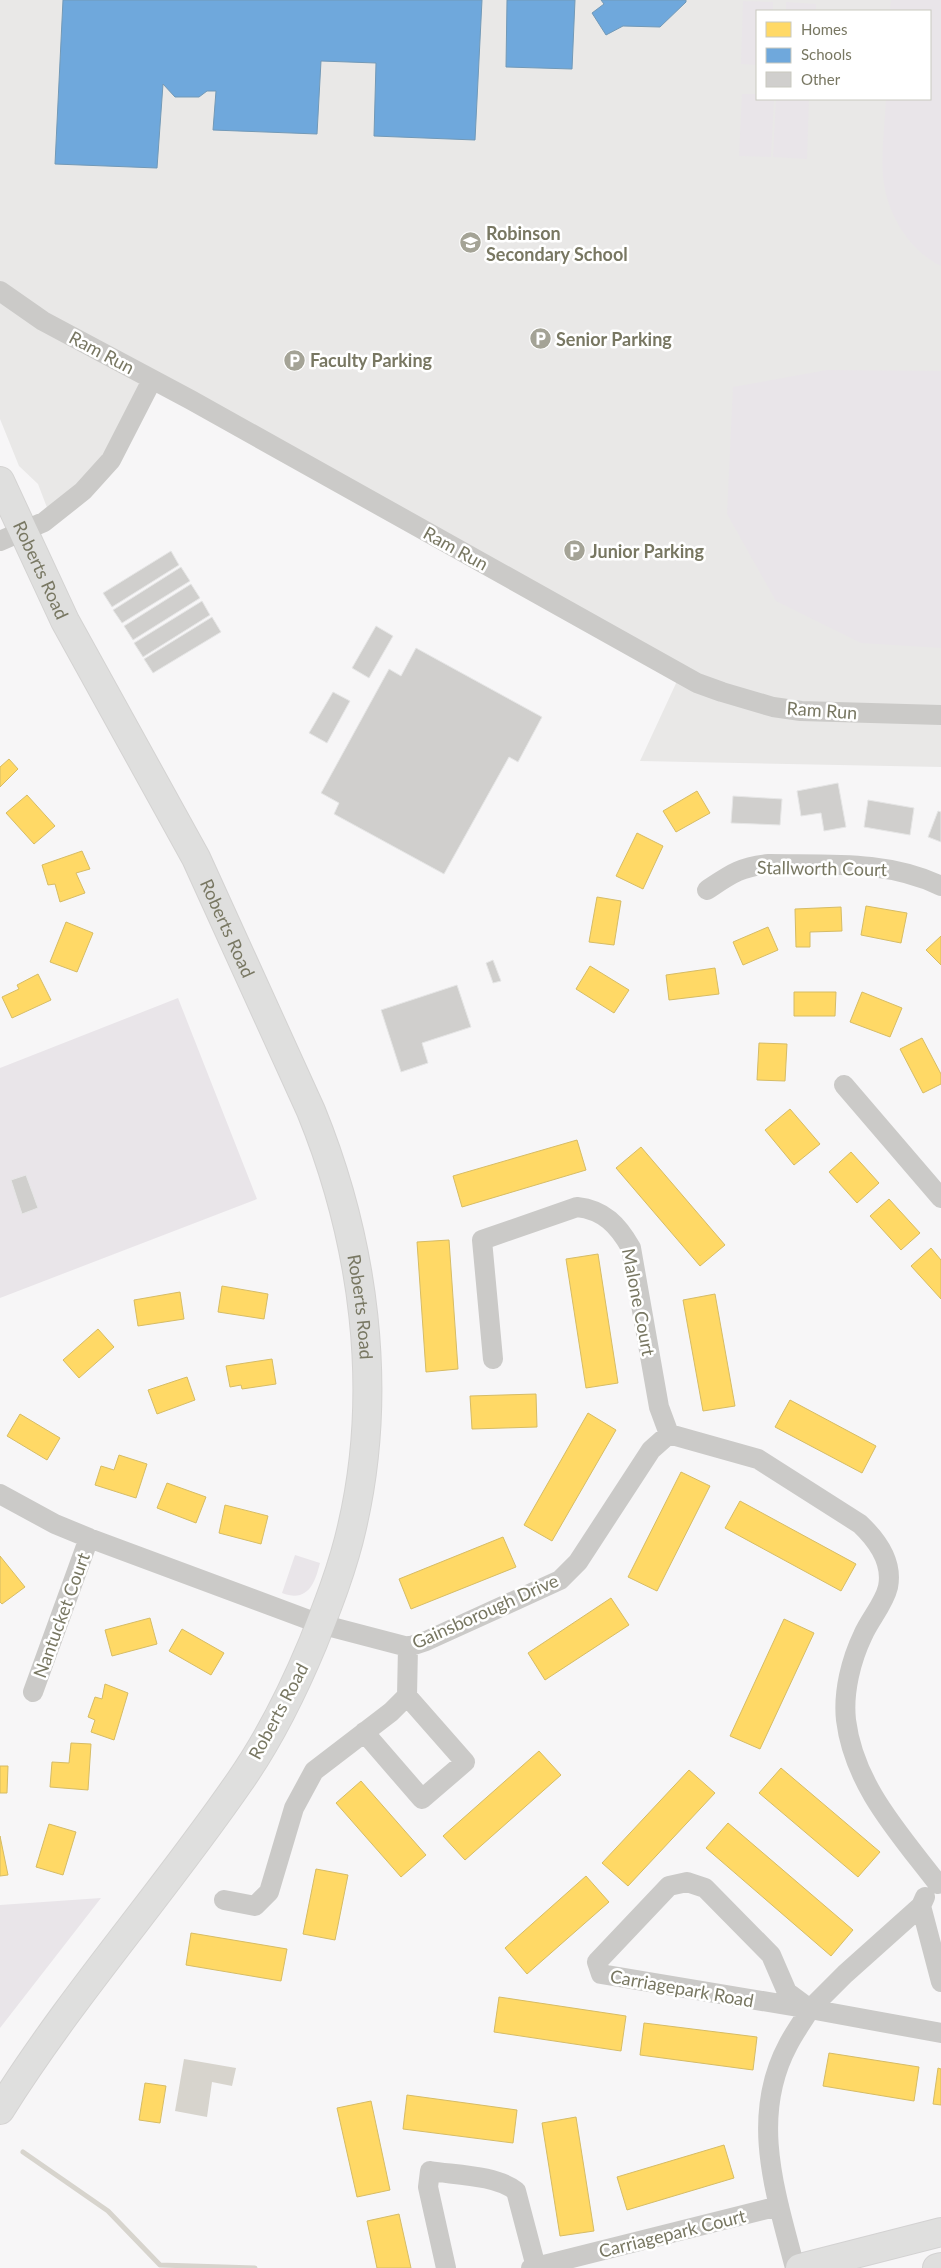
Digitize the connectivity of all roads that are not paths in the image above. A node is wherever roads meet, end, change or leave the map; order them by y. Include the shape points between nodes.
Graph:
1 (0, 291) edge
2 (152, 380) junction
3 (0, 481) edge
4 (12, 537) edge
5 (941, 715) edge
6 (941, 886) edge
7 (707, 890) dead end
8 (844, 1085) dead end
9 (941, 1198) edge
10 (493, 1359) dead end
11 (669, 1434) junction
12 (0, 1494) edge
13 (89, 1538) junction
14 (320, 1624) junction
15 (408, 1647) junction
16 (33, 1692) dead end
17 (407, 1696) junction
18 (364, 1732) junction
19 (939, 1883) edge
20 (224, 1900) dead end
21 (920, 1906) junction
22 (941, 1982) edge
23 (810, 2009) junction
24 (941, 2033) edge
25 (0, 2110) edge
26 (779, 2206) junction
27 (941, 2232) edge
28 (534, 2267) edge
29 (446, 2268) edge
30 (795, 2268) edge
31 (800, 2268) edge

1 - 2 street, Ram Run via 43,321
2 - 4 street via 111,460 83,491 44,522
2 - 5 street, Ram Run via 697,682 722,692 801,711
3 - 4 main road, Roberts Road
4 - 14 main road, Roberts Road via 65,621 196,858 311,1111 342,1197 356,1259 362,1308 367,1364 366,1423 362,1476 352,1527
6 - 7 street, Stallworth Court via 919,876 887,868 769,864 737,870
8 - 9 street
10 - 11 street, Malone Court via 482,1240 577,1207 591,1209 607,1217 622,1232 631,1248 659,1407
11 - 15 street, Gainsborough Drive via 651,1450 578,1562 560,1580
11 - 19 street via 758,1459 860,1524 874,1537 888,1568 888,1587 852,1662 845,1705 850,1747 872,1795
12 - 13 street, Gainsborough Drive via 55,1524
13 - 14 street, Gainsborough Drive
13 - 16 street, Nantucket Court
14 - 15 street, Gainsborough Drive
14 - 25 main road, Roberts Road via 297,1681 241,1780 69,2008
15 - 17 street
17 - 18 street
17 - 18 street via 464,1762 422,1799
18 - 20 street via 314,1772 294,1808 269,1892 255,1906
19 - 21 street
21 - 22 street
21 - 23 street
23 - 23 street, Carriagepark Road via 787,1992 771,1955 705,1888 686,1882 669,1886 597,1962 601,1974
23 - 24 street, Carriagepark Road
23 - 26 street via 788,2045 770,2093 767,2136
26 - 28 street, Carriagepark Court
26 - 30 street
27 - 31 main road
28 - 29 street, Carriagepark Court via 516,2191 508,2184 494,2180 430,2171 428,2187

